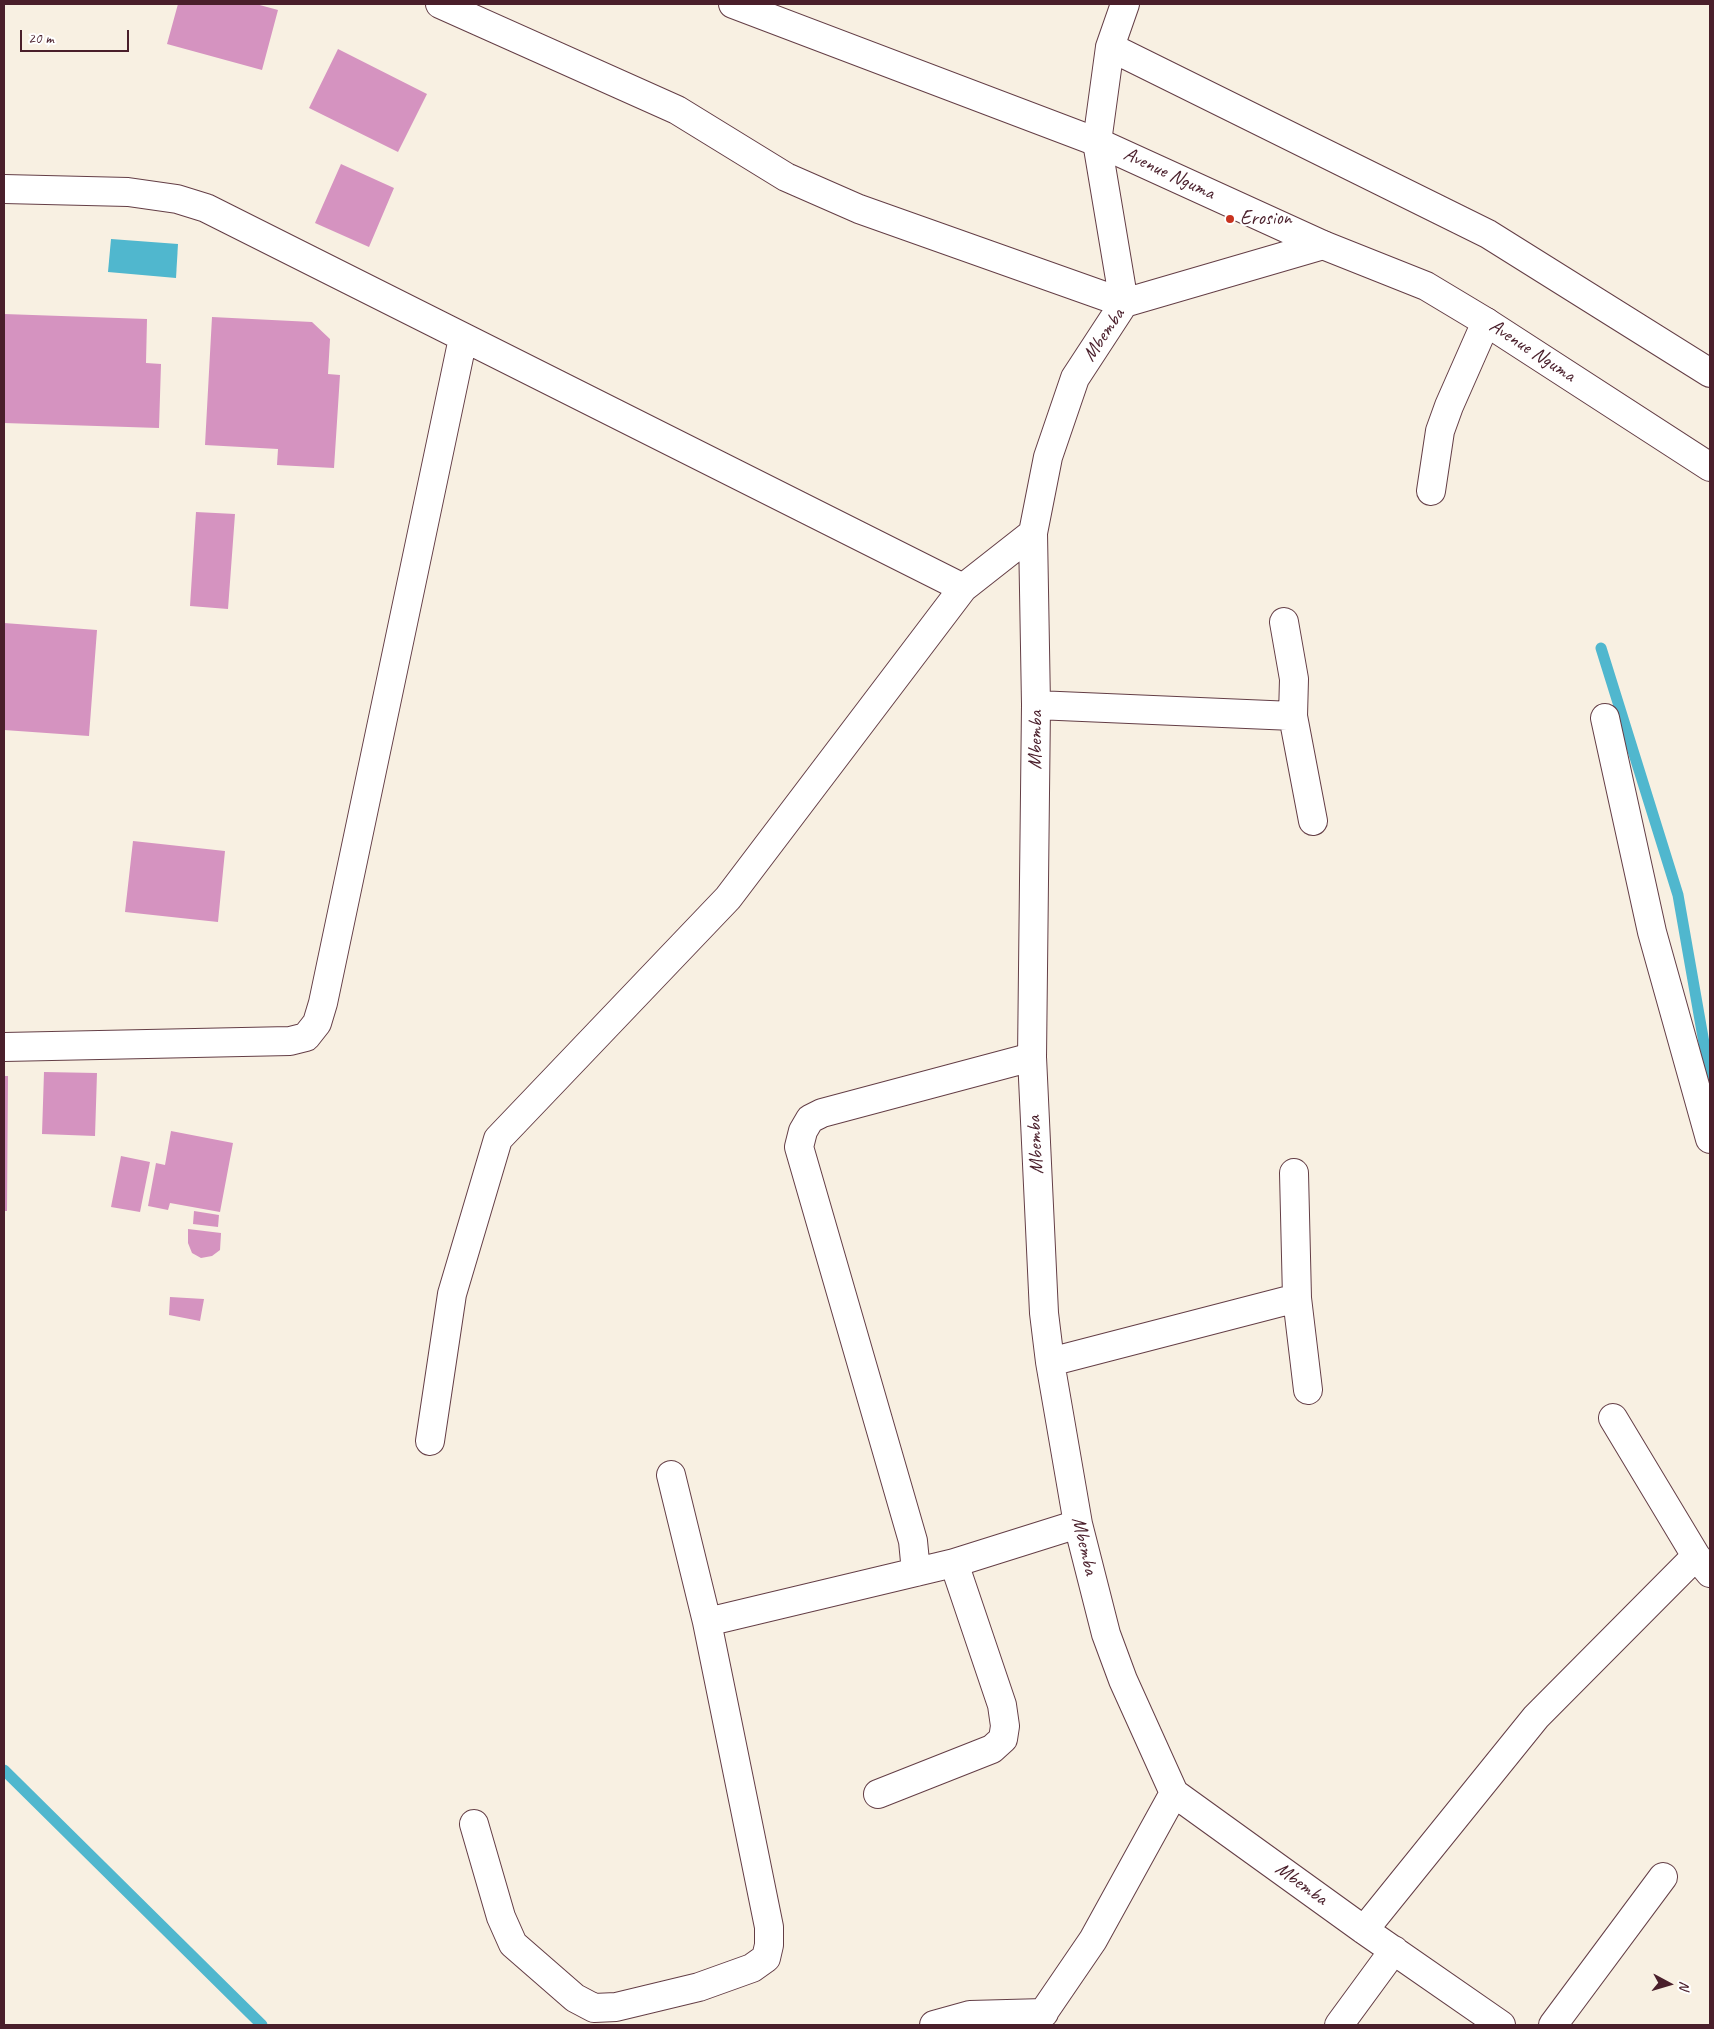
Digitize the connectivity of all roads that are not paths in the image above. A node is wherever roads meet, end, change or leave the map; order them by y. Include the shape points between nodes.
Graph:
1 (440, 4) edge
2 (733, 4) edge
3 (1125, 4) edge
4 (1110, 47) junction
5 (1097, 142) junction
6 (4, 189) edge
7 (1323, 245) junction
8 (1124, 304) junction
9 (1486, 322) junction
10 (463, 338) junction
11 (1710, 373) edge
12 (1710, 466) edge
13 (1431, 491) dead end
14 (1033, 533) junction
15 (964, 588) junction
16 (1284, 622) dead end
17 (1036, 705) junction
18 (1293, 716) junction
19 (1605, 718) dead end
20 (1313, 821) dead end
21 (4, 1047) edge
22 (1032, 1057) junction
23 (1710, 1139) edge
24 (1294, 1173) dead end
25 (1298, 1298) junction
26 (1050, 1362) junction
27 (1308, 1390) dead end
28 (1613, 1418) dead end
29 (430, 1441) dead end
30 (671, 1475) dead end
31 (1078, 1524) junction
32 (954, 1563) junction
33 (1703, 1565) edge
34 (916, 1572) junction
35 (707, 1622) junction
36 (1174, 1793) junction
37 (878, 1794) dead end
38 (474, 1824) dead end
39 (1663, 1877) dead end
40 (1364, 1930) junction
41 (1394, 1950) junction
42 (1040, 2019) edge
43 (934, 2025) edge
44 (1339, 2025) edge
45 (1501, 2025) edge
46 (1553, 2025) edge

1 - 8 street via 677,110 786,177 859,209
2 - 5 street, Avenue Nguma
3 - 4 street
4 - 5 street
4 - 11 street via 1488,234
5 - 7 street, Avenue Nguma
5 - 8 street
6 - 10 street via 128,192 178,199 206,208
7 - 8 street, Mbemba
7 - 9 street, Avenue Nguma via 1426,286
8 - 14 street, Mbemba via 1075,378 1048,457
9 - 12 street, Avenue Nguma
9 - 13 street via 1448,406 1440,431
10 - 15 street
10 - 21 street via 317,1023 306,1037 290,1041
14 - 15 street
14 - 17 street, Mbemba
15 - 29 street via 728,898 498,1139 452,1294
16 - 18 street via 1294,679
17 - 18 street
17 - 22 street, Mbemba
18 - 20 street
19 - 23 street via 1652,932
22 - 26 street, Mbemba via 1044,1313
22 - 34 street via 822,1113 810,1119 799,1147 913,1541
24 - 25 street
25 - 26 street
25 - 27 street
26 - 31 street, Mbemba
28 - 33 street
30 - 35 street
31 - 32 street
31 - 36 street, Mbemba via 1106,1634
32 - 34 street
32 - 37 street via 1002,1705 1003,1739 992,1749
33 - 40 street via 1536,1716
34 - 35 street
35 - 38 street via 768,1927 766,1958 752,1968 699,1987 616,2007 594,2008 575,1998 513,1944 501,1917
36 - 40 street, Mbemba
36 - 42 street via 1093,1940
39 - 46 street
40 - 41 street, Mbemba
41 - 44 street
41 - 45 street, Mbemba
42 - 43 street via 970,2015

